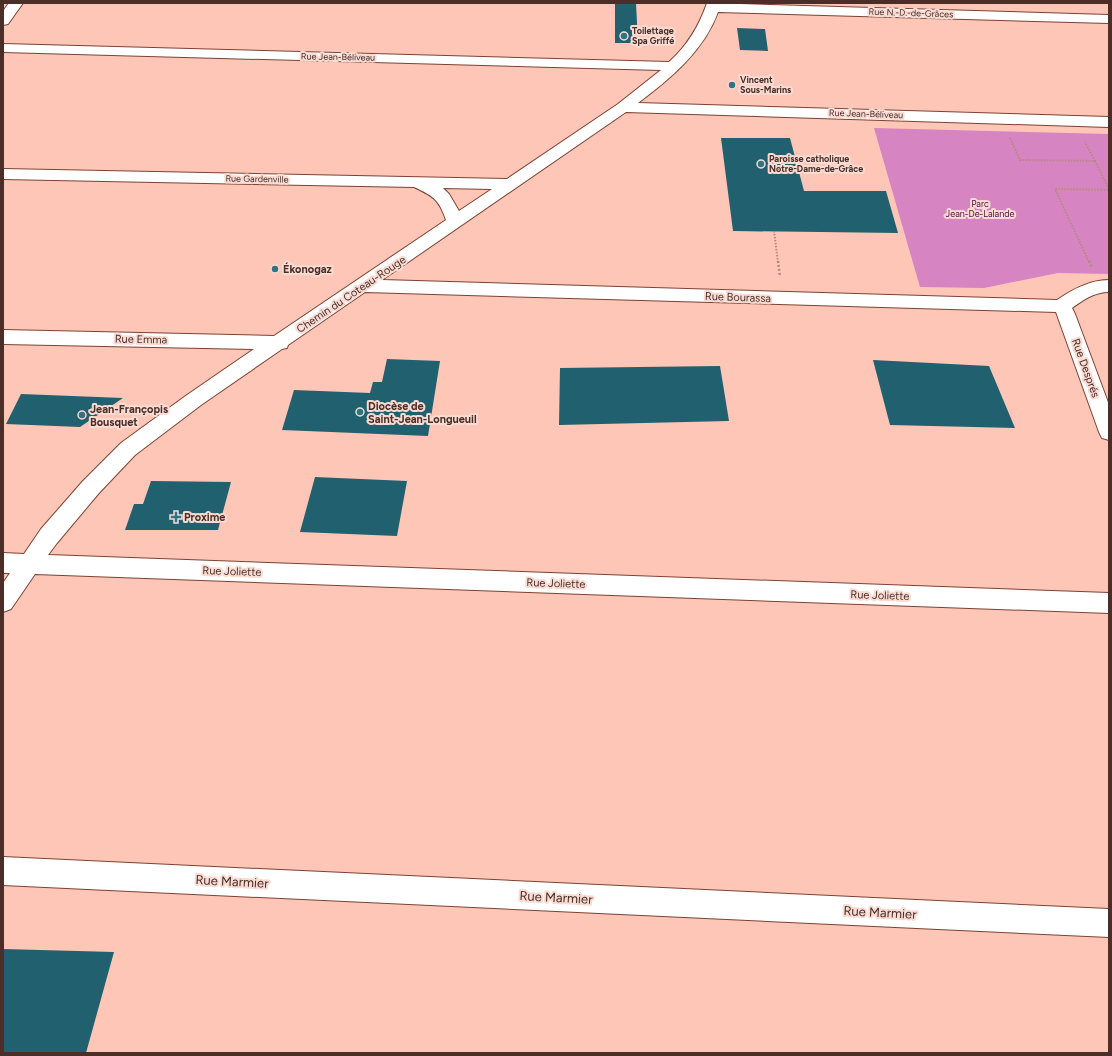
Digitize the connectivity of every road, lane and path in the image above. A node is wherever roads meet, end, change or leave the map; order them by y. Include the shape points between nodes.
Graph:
1 (16, 3) edge
2 (713, 5) edge
3 (1109, 19) edge
4 (3, 21) edge
5 (3, 48) edge
6 (673, 68) junction
7 (623, 107) junction
8 (1109, 122) edge
9 (1009, 135) dead end
10 (1083, 137) dead end
11 (1095, 161) junction
12 (3, 174) edge
13 (417, 183) junction
14 (511, 184) junction
15 (1109, 190) edge
16 (455, 223) junction
17 (774, 231) dead end
18 (1094, 274) dead end
19 (780, 279) dead end
20 (362, 286) junction
21 (1109, 286) edge
22 (1061, 306) junction
23 (3, 337) edge
24 (280, 343) junction
25 (1109, 432) edge
26 (3, 563) edge
27 (29, 563) junction
28 (3, 602) edge
29 (1109, 603) edge
30 (3, 871) edge
31 (1109, 923) edge

1 - 4 street
2 - 3 street, Rue N.-D.-de-Grâces
2 - 6 street, Chemin du Coteau-Rouge via 698,36
5 - 6 street, Rue Jean-Béliveau via 651,65
6 - 7 street, Chemin du Coteau-Rouge
7 - 8 street, Rue Jean-Béliveau
7 - 14 street, Chemin du Coteau-Rouge
9 - 11 path via 1020,160
10 - 11 path
11 - 15 path
12 - 13 street, Rue Gardenville
13 - 14 street, Rue Gardenville
13 - 16 street via 432,187 443,196
14 - 16 street, Chemin du Coteau-Rouge
15 - 18 path via 1056,189
16 - 20 street, Chemin du Coteau-Rouge
17 - 19 path
20 - 22 street, Rue Bourassa
20 - 24 street, Chemin du Coteau-Rouge
21 - 22 street via 1100,286 1080,293
22 - 25 street, Rue Després
23 - 24 street, Rue Emma
24 - 27 street, Chemin du Coteau-Rouge via 170,417 128,450 91,487
26 - 27 street, Rue Joliette
27 - 28 street, Chemin du Coteau-Rouge
27 - 29 street, Rue Joliette
30 - 31 street, Rue Marmier

